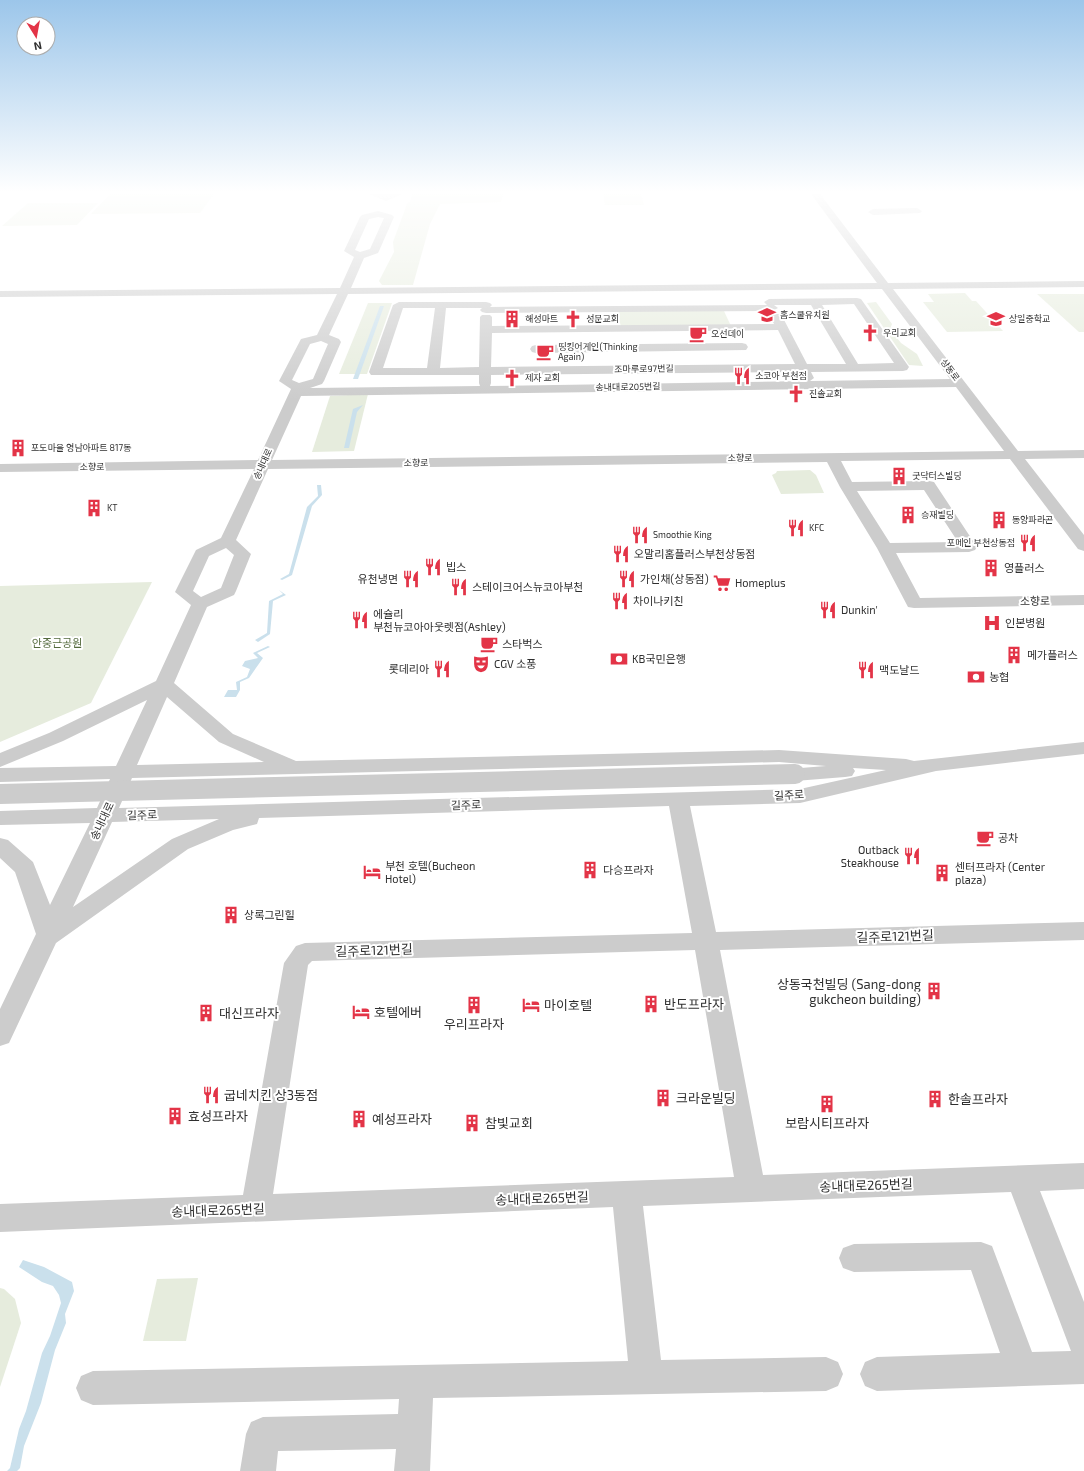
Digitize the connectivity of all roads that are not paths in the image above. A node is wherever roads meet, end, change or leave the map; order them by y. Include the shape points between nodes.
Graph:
1 (357, 263) edge
2 (866, 263) edge
3 (1084, 284) edge
4 (884, 286) junction
5 (761, 287) junction
6 (487, 290) junction
7 (344, 291) junction
8 (0, 294) edge
9 (814, 302) junction
10 (441, 305) junction
11 (770, 305) junction
12 (486, 307) junction
13 (725, 308) junction
14 (534, 309) junction
15 (733, 327) junction
16 (782, 327) junction
17 (535, 329) junction
18 (486, 330) junction
19 (322, 337) junction
20 (742, 347) junction
21 (536, 348) junction
22 (854, 367) junction
23 (751, 368) junction
24 (803, 368) junction
25 (485, 370) junction
26 (537, 370) junction
27 (433, 371) junction
28 (960, 383) junction
29 (812, 385) junction
30 (486, 389) junction
31 (297, 390) junction
32 (1084, 454) edge
33 (1015, 455) junction
34 (832, 457) junction
35 (263, 465) junction
36 (0, 468) edge
37 (847, 487) junction
38 (228, 541) junction
39 (1084, 546) edge
40 (885, 548) junction
41 (1084, 600) edge
42 (200, 604) junction
43 (164, 684) junction
44 (1084, 748) edge
45 (0, 761) edge
46 (928, 766) junction
47 (293, 767) junction
48 (124, 772) junction
49 (0, 775) edge
50 (0, 794) edge
51 (678, 799) junction
52 (288, 810) junction
53 (104, 816) junction
54 (0, 818) edge
55 (0, 845) edge
56 (1084, 931) edge
57 (48, 936) junction
58 (706, 942) junction
59 (0, 1036) edge
60 (1084, 1176) edge
61 (1021, 1179) junction
62 (751, 1189) junction
63 (627, 1194) junction
64 (256, 1208) junction
65 (0, 1218) edge
66 (854, 1258) dead end
67 (1084, 1344) edge
68 (1084, 1367) edge
69 (1022, 1369) junction
70 (826, 1374) dead end
71 (877, 1374) dead end
72 (646, 1377) junction
73 (417, 1382) junction
74 (93, 1388) dead end
75 (414, 1431) junction
76 (258, 1471) edge
77 (412, 1471) edge

1 - 7 street
2 - 4 street, 상동로
3 - 4 street
4 - 5 street
4 - 28 street, 상동로
5 - 6 street
5 - 11 street
6 - 7 street
6 - 12 street
7 - 8 street
7 - 19 street
9 - 11 street
9 - 22 street
9 - 22 street, 조마루로97번길 via 857,301 903,367
10 - 12 street
10 - 27 street
10 - 27 street, 조마루로97번길 via 399,305 375,372
11 - 13 street
11 - 16 street
12 - 14 street
12 - 18 street
13 - 14 street
13 - 15 street
14 - 17 street
15 - 16 street
15 - 17 street
15 - 20 street
16 - 24 street
17 - 18 street
17 - 21 street
18 - 25 street
19 - 31 street via 304,342 285,381
19 - 31 street via 335,342 318,381
20 - 21 street, 조마루로97번길
20 - 23 street
21 - 26 street
22 - 24 street, 조마루로97번길
23 - 24 street, 조마루로97번길
23 - 26 street, 조마루로97번길
24 - 29 street
25 - 26 street, 조마루로97번길
25 - 27 street, 조마루로97번길
25 - 30 street
28 - 29 street, 송내대로205번길
28 - 33 street, 상동로
29 - 30 street, 송내대로205번길
30 - 31 street, 송내대로205번길
31 - 35 street, 송내대로
32 - 33 street, 소향로
33 - 34 street, 소향로
33 - 39 street, 상동로
34 - 35 street, 소향로
34 - 37 street, 소향로
35 - 36 street, 소향로
35 - 38 street, 송내대로
37 - 40 street, 소향로
37 - 40 street via 929,485 969,547
38 - 42 street via 243,554 228,591
38 - 42 street via 202,553 184,592
40 - 41 street, 소향로 via 914,603
42 - 43 street, 송내대로
43 - 45 street via 56,737
43 - 47 street via 226,738
43 - 48 street, 송내대로
44 - 46 street, 길주로
46 - 47 street, 길주로 via 779,756
46 - 50 street, 길주로, bridge via 795,774
46 - 51 street, 길주로 via 800,796
47 - 48 street, 길주로
47 - 52 street via 262,779 256,802
48 - 49 street, 길주로
48 - 53 street, 송내대로
51 - 52 street, 길주로
51 - 58 street
52 - 53 street, 길주로
52 - 57 street via 226,824 180,844
53 - 54 street, 길주로
53 - 57 street, 송내대로
55 - 57 street via 25,868
56 - 58 street, 길주로121번길
57 - 59 street, 송내대로
58 - 62 street
58 - 64 street, 길주로121번길 via 305,952 296,963
60 - 61 street, 송내대로265번길
61 - 62 street, 송내대로265번길
61 - 67 street
62 - 63 street, 송내대로265번길
63 - 64 street, 송내대로265번길
63 - 72 street
64 - 65 street, 송내대로265번길
66 - 69 street via 981,1256
68 - 69 street
69 - 71 street
70 - 72 street
72 - 73 street
73 - 74 street
73 - 75 street
75 - 76 street via 263,1434
75 - 77 street

